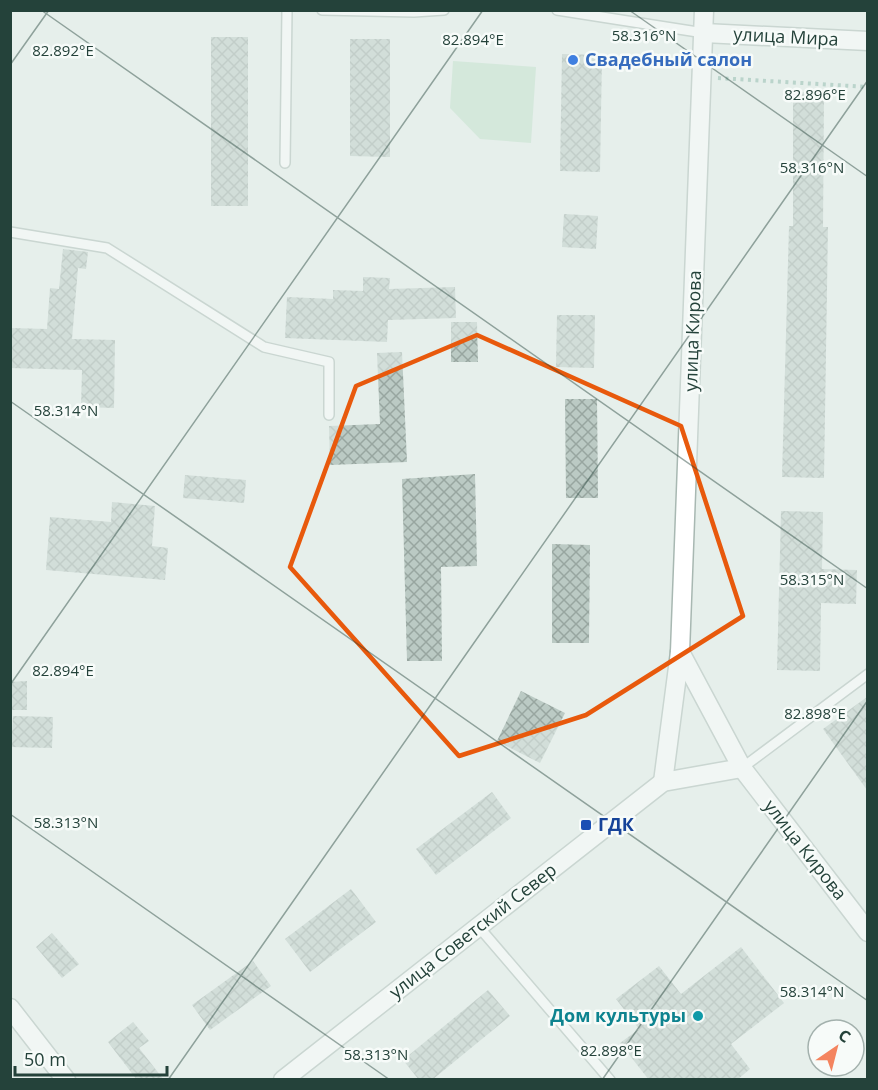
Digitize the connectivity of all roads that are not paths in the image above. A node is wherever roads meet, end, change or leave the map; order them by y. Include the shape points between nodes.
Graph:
1 (287, 10) edge
2 (322, 10) edge
3 (444, 10) edge
4 (557, 10) edge
5 (704, 10) edge
6 (423, 11) edge
7 (704, 33) junction
8 (867, 41) edge
9 (285, 163) dead end
10 (10, 232) edge
11 (329, 415) dead end
12 (680, 652) junction
13 (867, 674) edge
14 (742, 768) junction
15 (663, 782) junction
16 (478, 927) junction
17 (867, 932) edge
18 (10, 1008) edge
19 (66, 1080) edge
20 (283, 1080) edge
21 (610, 1080) edge

1 - 9 lane
2 - 6 lane
3 - 6 lane
4 - 7 lane
5 - 7 street, улица Кирова
7 - 8 street, улица Мира
7 - 12 street, улица Кирова
10 - 11 lane via 107,248 264,347 329,362
12 - 14 street, улица Кирова
12 - 15 street, улица Кирова
13 - 14 lane
14 - 15 street
14 - 17 street, улица Кирова
15 - 16 street, улица Советский Север
16 - 20 street, улица Советский Север
16 - 21 lane
18 - 19 street

